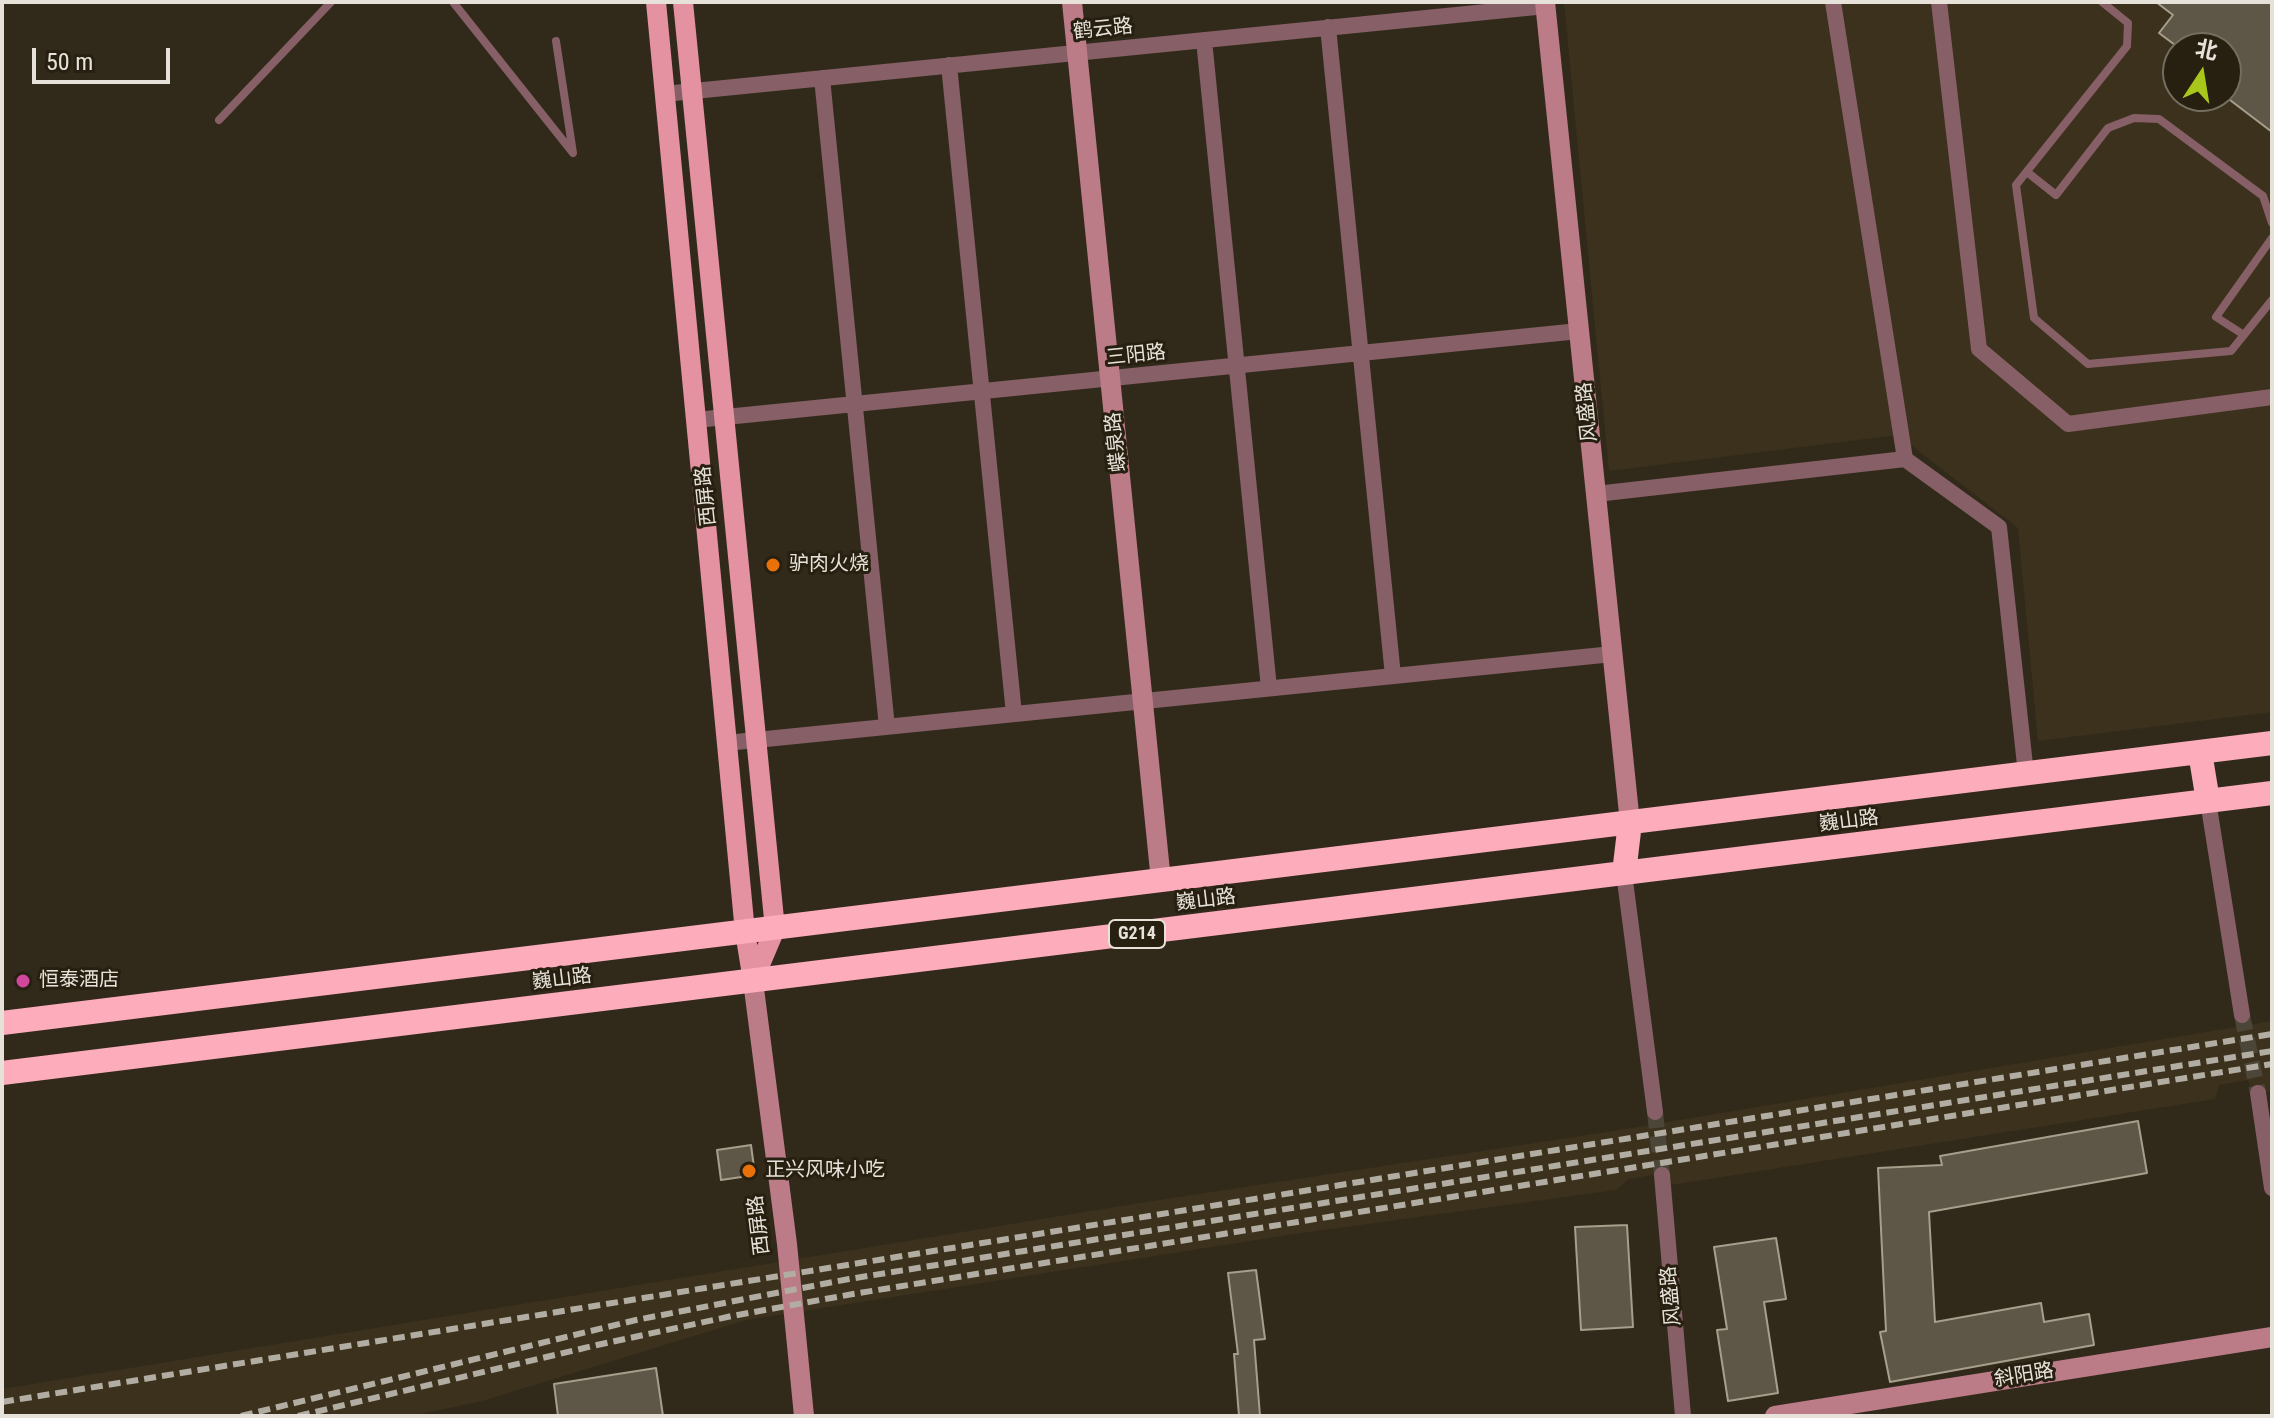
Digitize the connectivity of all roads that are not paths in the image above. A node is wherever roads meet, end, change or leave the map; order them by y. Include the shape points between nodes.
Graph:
1 (331, 2) edge
2 (453, 2) edge
3 (656, 2) edge
4 (683, 2) edge
5 (1072, 2) edge
6 (1833, 2) edge
7 (1939, 2) edge
8 (2102, 2) edge
9 (1545, 4) edge
10 (1328, 27) junction
11 (1204, 40) junction
12 (556, 41) dead end
13 (1077, 52) junction
14 (949, 65) junction
15 (822, 78) junction
16 (692, 91) junction
17 (664, 94) junction
18 (219, 120) dead end
19 (2027, 172) junction
20 (2272, 223) edge
21 (2272, 238) edge
22 (2272, 300) edge
23 (1579, 331) junction
24 (2244, 335) junction
25 (1360, 353) junction
26 (1237, 366) junction
27 (1110, 378) junction
28 (981, 391) junction
29 (2272, 397) edge
30 (854, 404) junction
31 (724, 417) junction
32 (696, 420) junction
33 (1905, 459) junction
34 (1596, 494) junction
35 (1613, 654) junction
36 (1393, 676) junction
37 (1269, 688) junction
38 (1142, 701) junction
39 (1014, 714) junction
40 (887, 727) junction
41 (756, 740) junction
42 (726, 743) junction
43 (2272, 743) edge
44 (2200, 752) junction
45 (2026, 774) junction
46 (2272, 793) edge
47 (2208, 801) junction
48 (1630, 823) junction
49 (1624, 873) junction
50 (1161, 881) junction
51 (775, 929) junction
52 (745, 932) junction
53 (753, 981) junction
54 (2242, 1015) tunnel mouth
55 (2, 1023) edge
56 (2, 1073) edge
57 (2258, 1093) tunnel mouth
58 (1655, 1112) tunnel mouth
59 (1662, 1175) tunnel mouth
60 (2272, 1188) edge
61 (2272, 1337) edge
62 (804, 1416) edge
63 (1683, 1416) edge
64 (1775, 1416) edge

1 - 18 lane
2 - 12 lane via 573,153
3 - 17 main road, 西屏路
4 - 16 main road, 西屏路
5 - 13 street, 蝶泉路
6 - 33 street
7 - 29 street via 1979,349 2068,424
8 - 19 lane via 2128,23 2127,46
9 - 10 street, 鹤云路
9 - 23 street, 风盛路
10 - 11 street, 鹤云路
10 - 25 street
11 - 13 street, 鹤云路
11 - 26 street
13 - 14 street, 鹤云路
13 - 27 street, 蝶泉路
14 - 15 street, 鹤云路
14 - 28 street
15 - 16 street, 鹤云路
15 - 30 street
16 - 17 street, 鹤云路
16 - 31 main road, 西屏路
17 - 32 main road, 西屏路
19 - 20 lane via 2056,195 2108,128 2134,118 2159,119 2263,196
19 - 24 lane via 2016,185 2034,318 2088,364 2231,351
21 - 24 lane via 2216,317
22 - 24 lane
23 - 25 street, 三阳路
23 - 34 street, 风盛路
25 - 26 street, 三阳路
25 - 36 street
26 - 27 street, 三阳路
26 - 37 street
27 - 28 street, 三阳路
27 - 38 street, 蝶泉路
28 - 30 street, 三阳路
28 - 39 street
30 - 31 street, 三阳路
30 - 40 street
31 - 32 street, 三阳路
31 - 41 main road, 西屏路
32 - 42 main road, 西屏路
33 - 34 street
33 - 45 street via 1999,527
34 - 35 street, 风盛路
35 - 36 street
35 - 48 street, 风盛路
36 - 37 street
37 - 38 street
38 - 39 street
38 - 50 street, 蝶泉路
39 - 40 street
40 - 41 street
41 - 42 street
41 - 51 main road, 西屏路
42 - 52 main road, 西屏路
43 - 44 highway, 巍山路
44 - 45 highway, 巍山路
44 - 47 highway
45 - 48 highway, 巍山路
46 - 47 highway, 巍山路 / G214
47 - 49 highway, 巍山路 / G214
47 - 54 street
48 - 49 highway
48 - 50 highway, 巍山路
49 - 53 highway, 巍山路 / G214
49 - 58 street
50 - 51 highway, 巍山路
51 - 52 highway, 巍山路
51 - 53 main road, 西屏路
52 - 53 main road, 西屏路
52 - 55 highway, 巍山路
53 - 56 highway, 巍山路 / G214
53 - 62 street, 西屏路
57 - 60 street
59 - 63 street, 风盛路
61 - 64 street, 斜阳路

